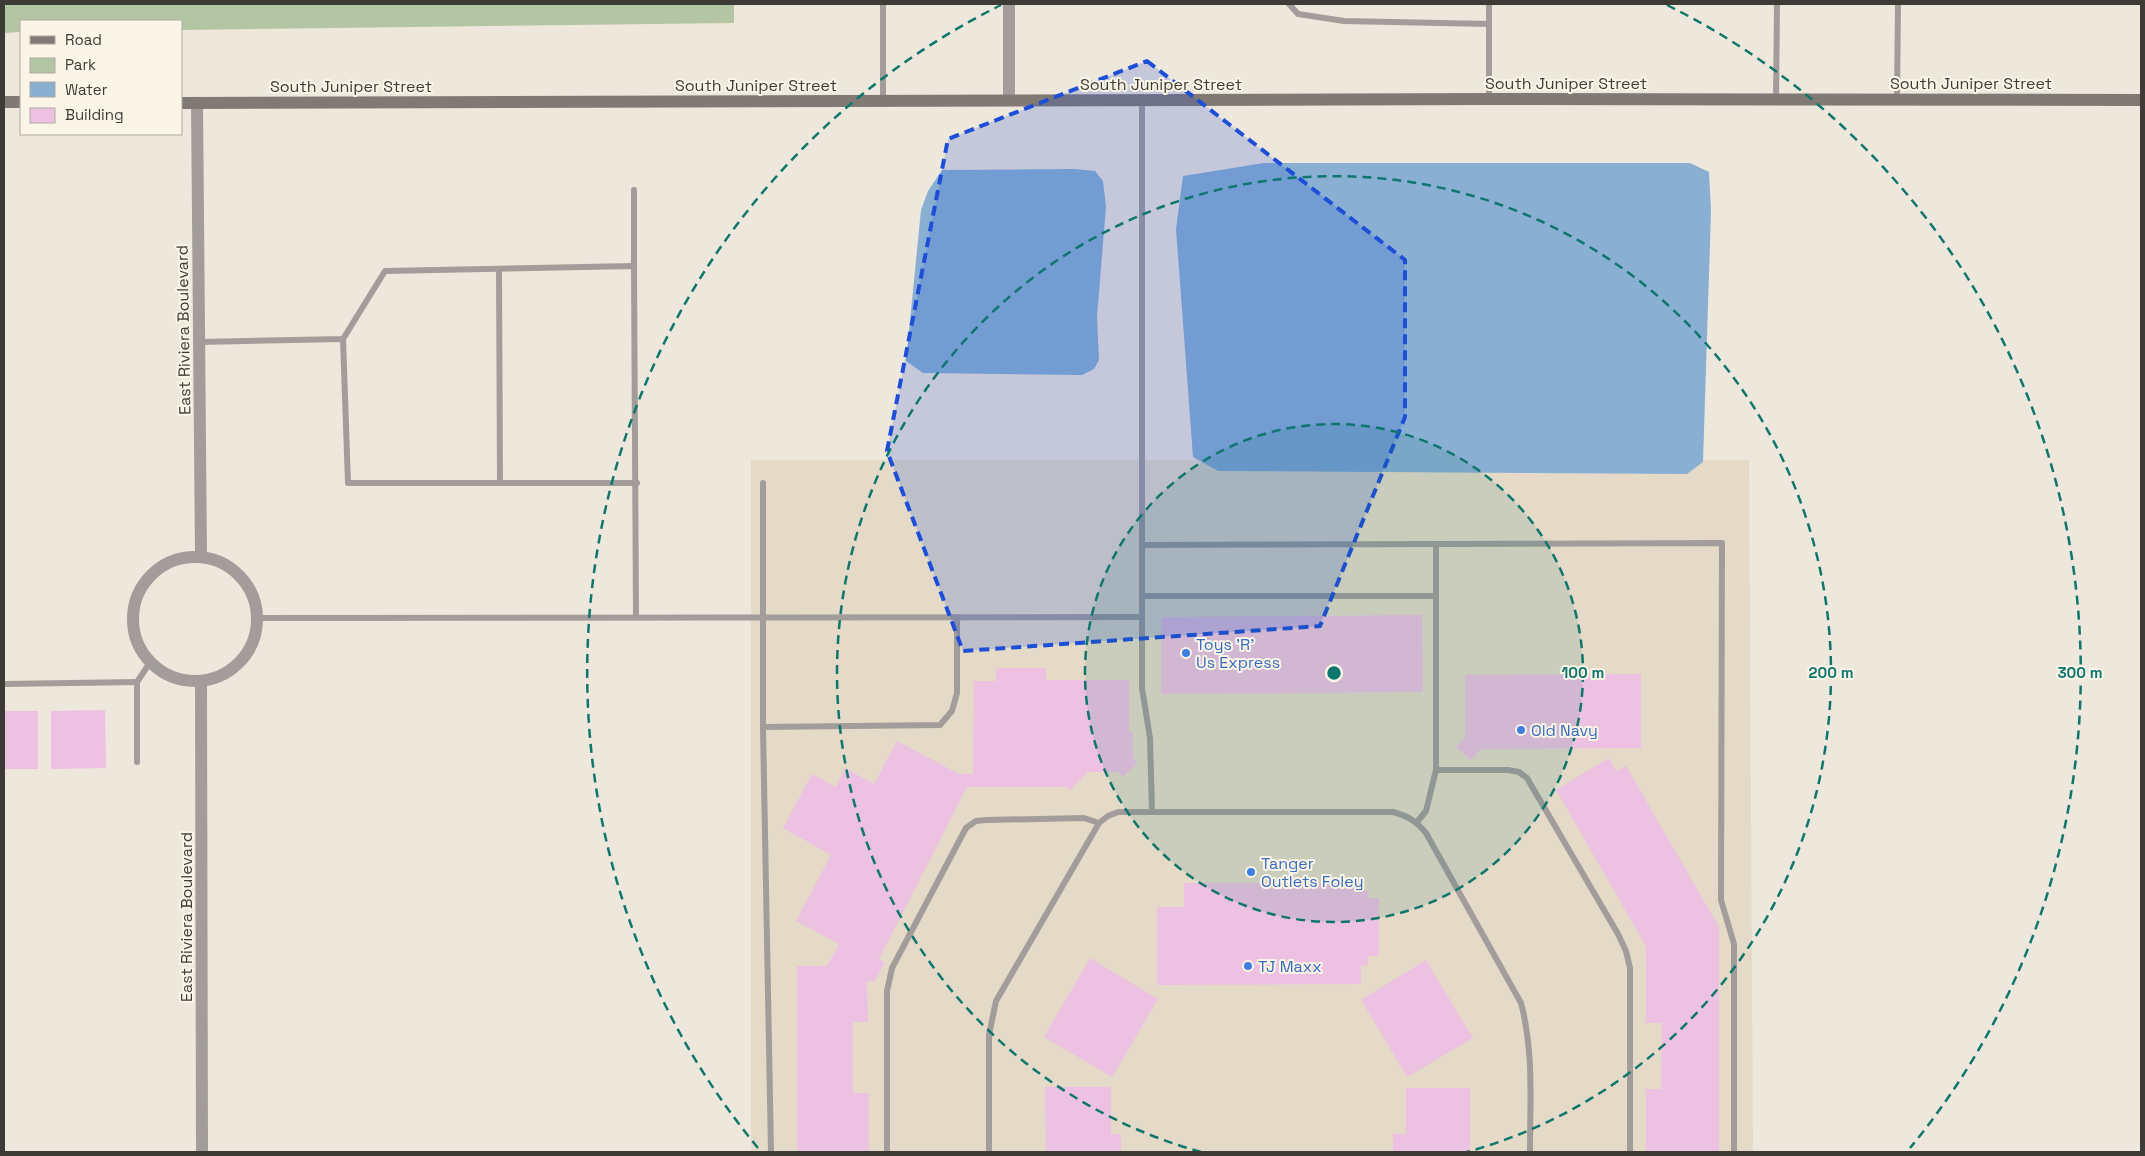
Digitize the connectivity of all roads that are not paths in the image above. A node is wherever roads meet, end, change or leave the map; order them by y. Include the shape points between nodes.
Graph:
1 (883, 4) edge
2 (1009, 4) edge
3 (1289, 4) edge
4 (1489, 4) edge
5 (1777, 4) edge
6 (1898, 4) edge
7 (1489, 24) junction
8 (1489, 99) junction
9 (1776, 99) junction
10 (1897, 99) junction
11 (883, 100) junction
12 (1009, 100) junction
13 (1142, 100) junction
14 (2141, 100) edge
15 (4, 102) edge
16 (20, 102) edge
17 (182, 103) edge
18 (197, 103) junction
19 (634, 190) dead end
20 (634, 266) junction
21 (499, 269) junction
22 (343, 340) junction
23 (200, 342) junction
24 (500, 482) junction
25 (636, 483) junction
26 (763, 483) dead end
27 (1436, 544) junction
28 (1142, 545) junction
29 (201, 556) junction
30 (1142, 596) junction
31 (1436, 596) junction
32 (761, 617) junction
33 (957, 617) junction
34 (1141, 617) junction
35 (258, 618) junction
36 (636, 618) junction
37 (151, 661) junction
38 (201, 681) junction
39 (137, 682) junction
40 (4, 684) edge
41 (763, 727) junction
42 (137, 762) dead end
43 (1436, 770) junction
44 (1152, 812) junction
45 (1417, 822) junction
46 (1099, 824) junction
47 (202, 1152) edge
48 (771, 1152) edge
49 (887, 1152) edge
50 (989, 1152) edge
51 (1530, 1152) edge
52 (1630, 1152) edge
53 (1734, 1152) edge

1 - 11 lane
2 - 12 street
3 - 7 lane via 1298,14 1344,21
4 - 7 lane
5 - 9 lane
6 - 10 lane
7 - 8 lane
8 - 9 street, South Juniper Street
8 - 13 street, South Juniper Street
9 - 10 street, South Juniper Street
10 - 14 street, South Juniper Street
11 - 12 street, South Juniper Street
11 - 18 street, South Juniper Street
12 - 13 street, South Juniper Street
13 - 28 lane
15 - 16 street
17 - 18 street, South Juniper Street
18 - 23 street, East Riviera Boulevard
19 - 20 lane
20 - 21 lane
20 - 25 lane
21 - 22 lane via 385,271
21 - 24 lane
22 - 23 lane
22 - 24 lane via 348,483
23 - 29 street, East Riviera Boulevard
24 - 25 lane
25 - 36 lane
26 - 32 lane
27 - 28 lane
27 - 31 lane
27 - 53 lane via 1722,543 1721,900 1734,944
28 - 30 lane
29 - 35 street via 220,561 238,573 252,590
29 - 37 street via 183,557 163,565 149,577 138,595 133,616 135,632 143,653
30 - 31 lane
30 - 34 lane
31 - 43 lane
32 - 33 lane
32 - 36 lane
32 - 41 lane
33 - 34 lane
33 - 41 lane via 957,694 952,711 940,725
34 - 44 lane via 1142,688 1150,738
35 - 36 lane
35 - 38 street via 255,639 244,658 228,672
37 - 38 street via 158,669 177,679
37 - 39 lane
38 - 47 street, East Riviera Boulevard
39 - 40 lane
39 - 42 lane
41 - 48 lane
43 - 45 lane via 1426,811
43 - 52 lane via 1508,770 1527,778 1618,934 1630,968
44 - 45 lane via 1393,812
44 - 46 lane via 1118,812
45 - 51 lane via 1521,1003 1530,1050
46 - 49 lane via 1084,818 987,820 976,821 966,828 892,968 886,990
46 - 50 lane via 996,1001 988,1036

